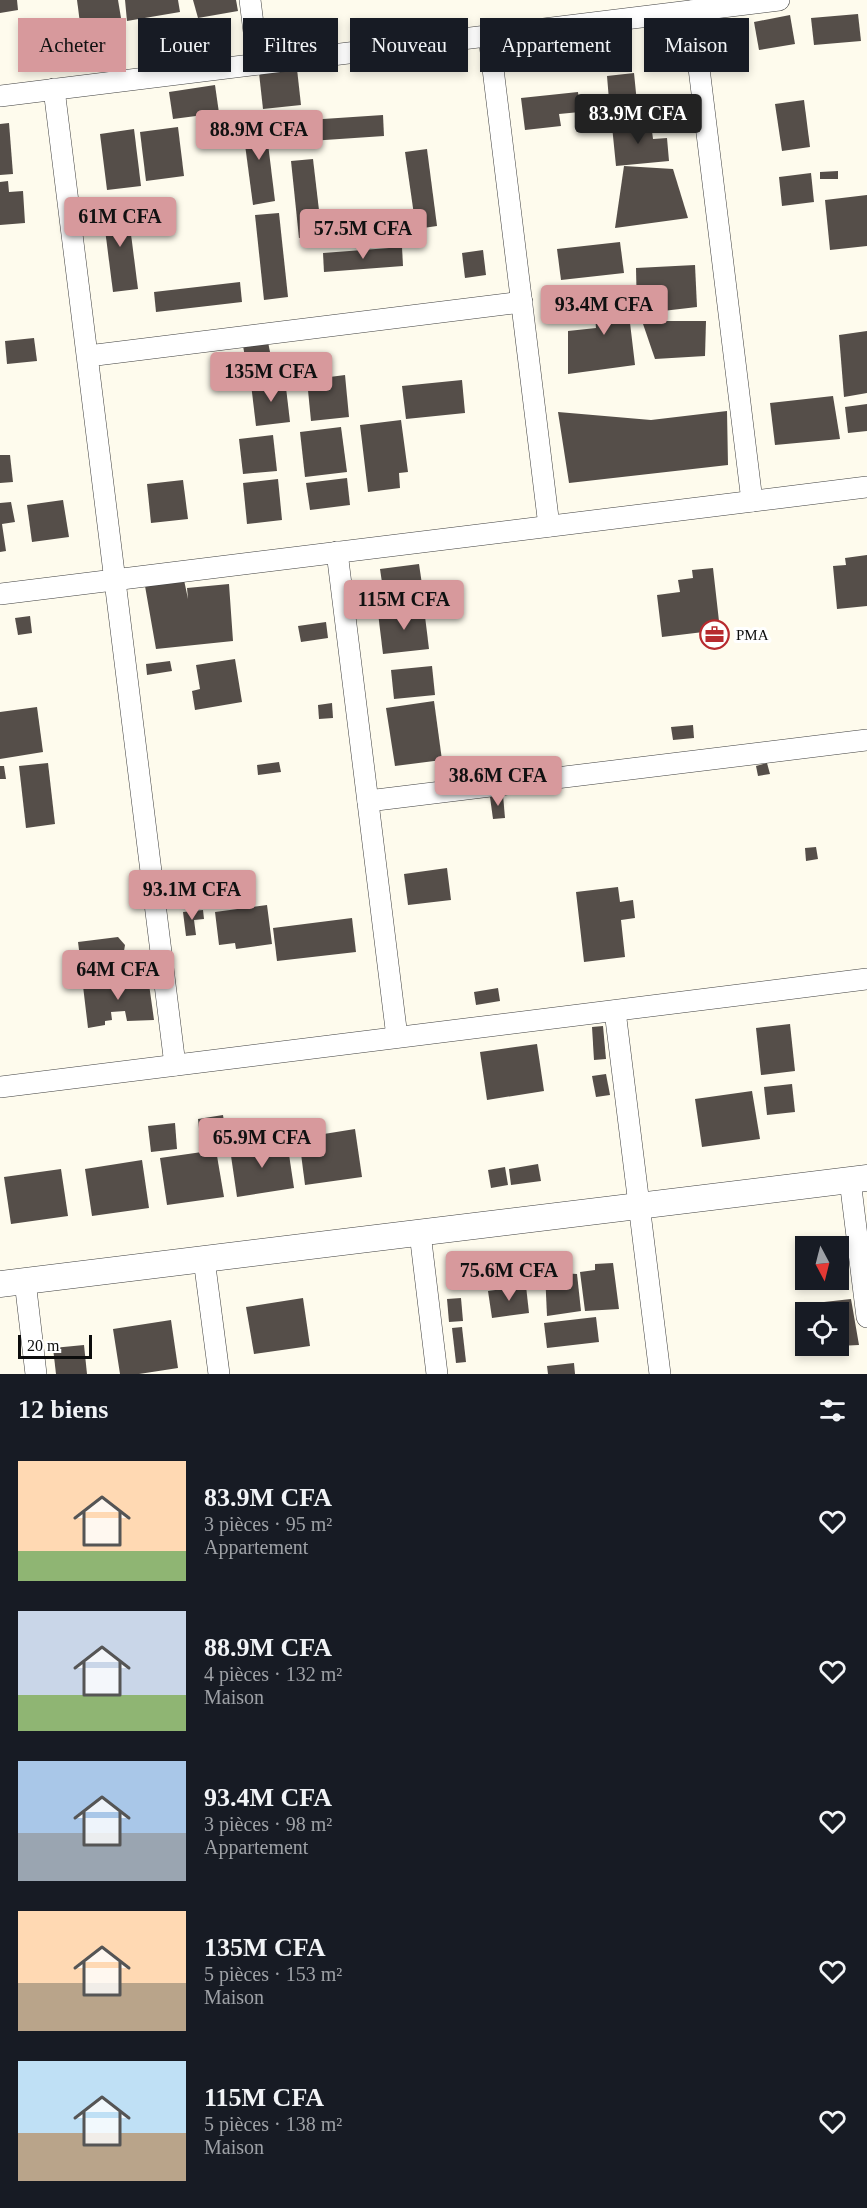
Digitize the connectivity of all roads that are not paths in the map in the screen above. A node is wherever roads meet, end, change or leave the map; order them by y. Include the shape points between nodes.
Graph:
1 (250, 0) edge
2 (779, 0) edge
3 (692, 11) junction
4 (252, 18) edge
5 (632, 18) edge
6 (480, 37) edge
7 (338, 54) edge
8 (243, 66) edge
9 (493, 72) edge
10 (54, 89) junction
11 (0, 96) edge
12 (522, 302) junction
13 (88, 356) junction
14 (867, 487) edge
15 (752, 501) junction
16 (549, 526) junction
17 (337, 552) junction
18 (115, 580) junction
19 (0, 594) edge
20 (867, 740) edge
21 (368, 801) junction
22 (867, 979) edge
23 (615, 1011) junction
24 (397, 1037) junction
25 (175, 1065) junction
26 (0, 1087) edge
27 (859, 1179) edge
28 (639, 1206) junction
29 (420, 1233) junction
30 (204, 1259) junction
31 (12, 1283) edge
32 (867, 1317) edge
33 (36, 1374) edge
34 (219, 1374) edge
35 (437, 1374) edge
36 (660, 1374) edge

1 - 4 street
2 - 3 street
3 - 5 street
3 - 15 street
6 - 7 street
8 - 10 street
9 - 12 street
10 - 11 street
10 - 13 street
12 - 13 street
12 - 16 street
13 - 18 street
14 - 15 street
15 - 16 street
16 - 17 street
17 - 18 street
17 - 21 street
18 - 19 street
18 - 25 street
20 - 21 street
21 - 24 street
22 - 23 street
23 - 24 street
23 - 28 street
24 - 25 street
25 - 26 street
27 - 28 street
27 - 32 street
28 - 29 street
28 - 36 street
29 - 30 street
29 - 35 street
30 - 31 street
30 - 34 street
31 - 33 street

